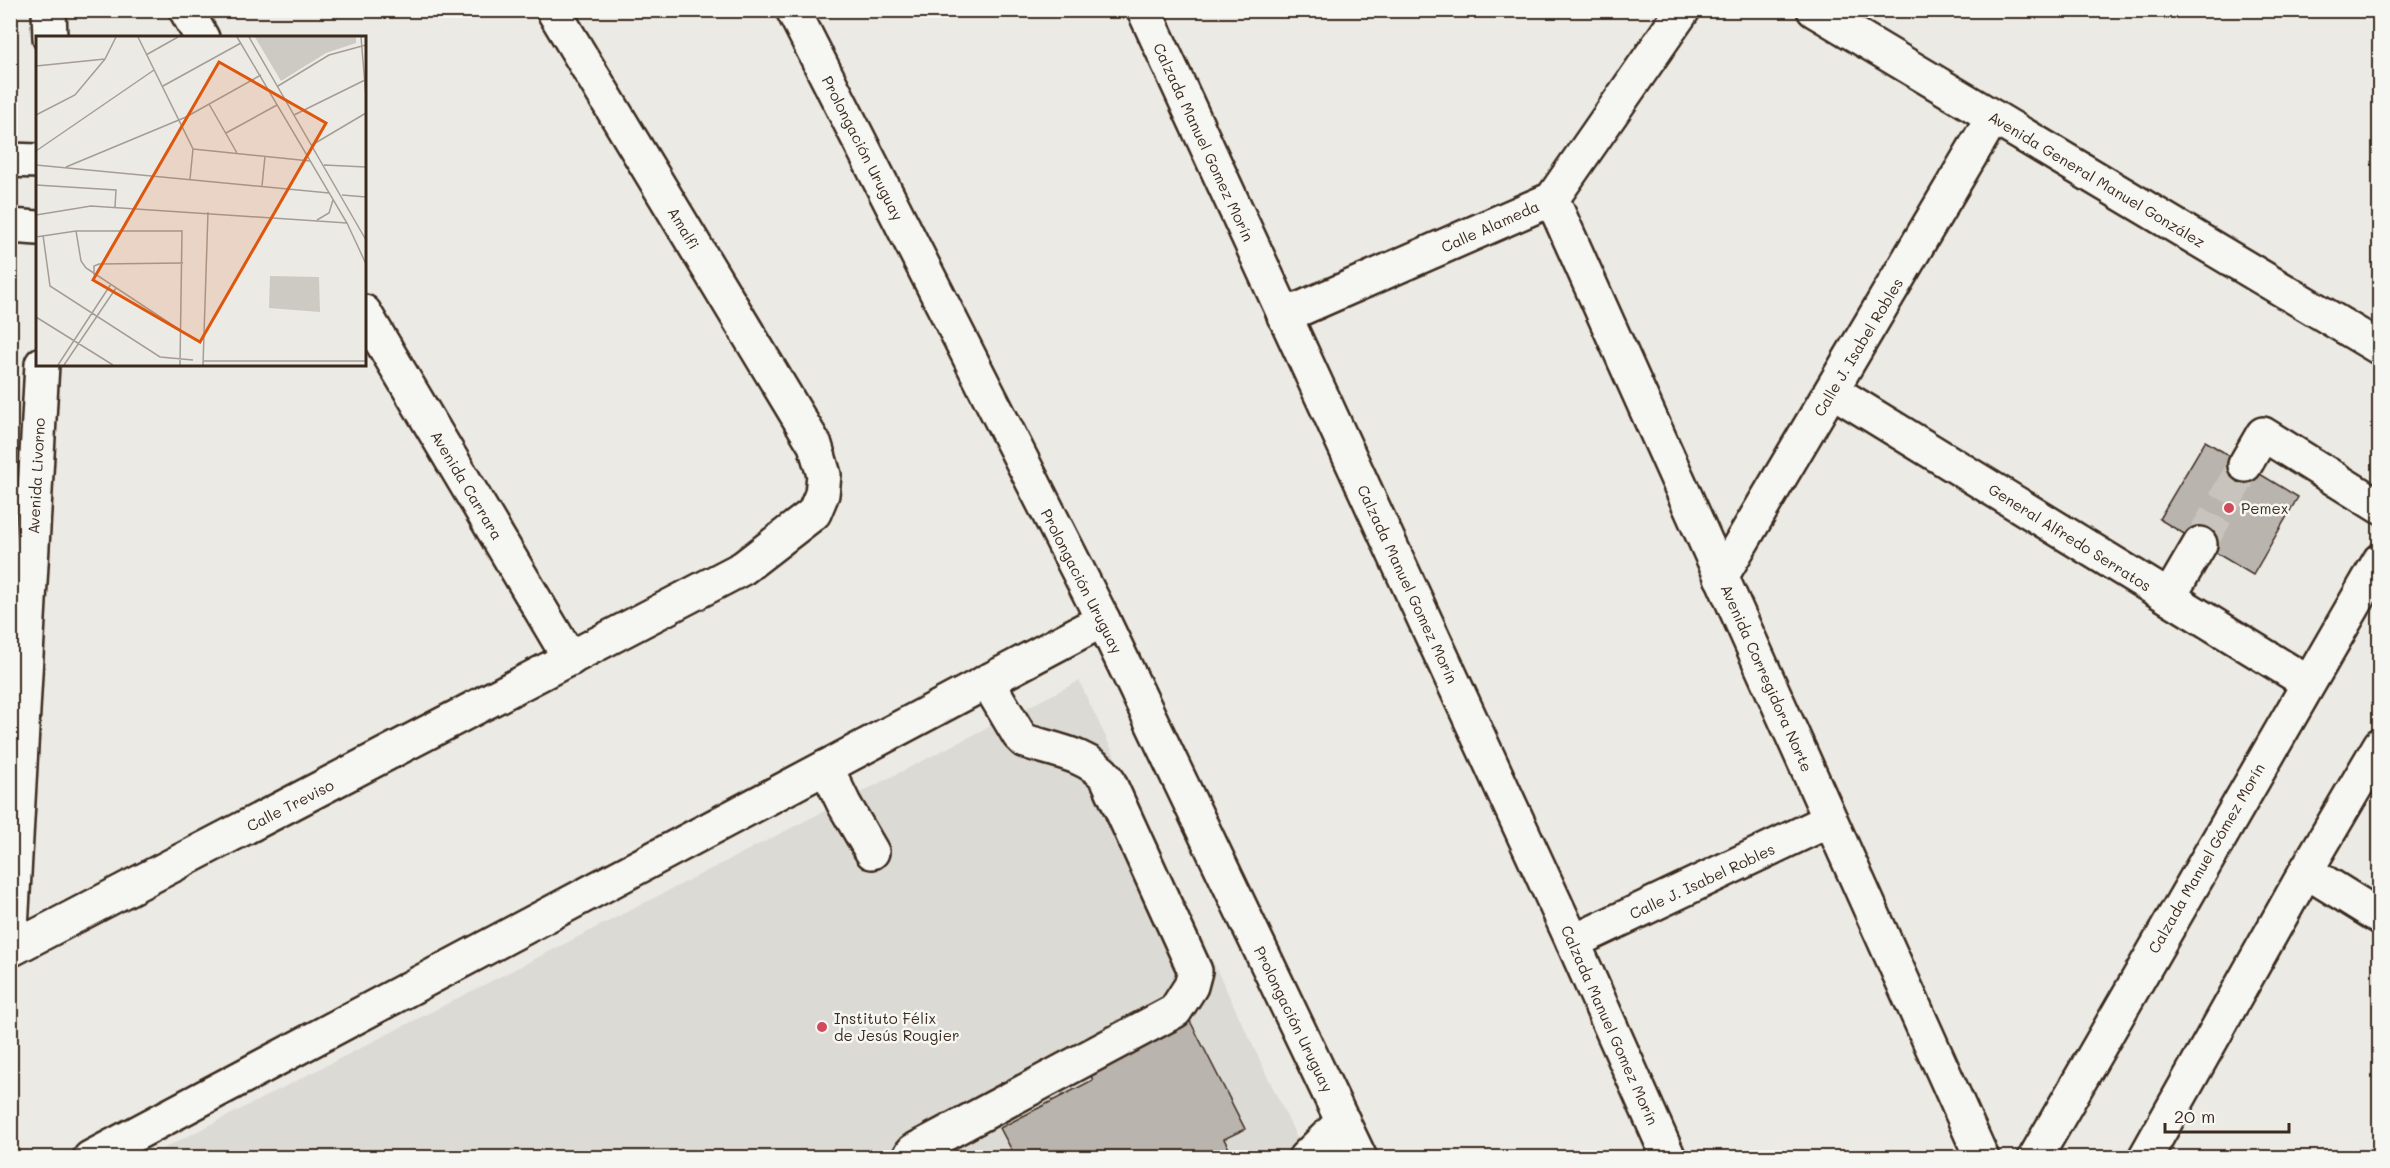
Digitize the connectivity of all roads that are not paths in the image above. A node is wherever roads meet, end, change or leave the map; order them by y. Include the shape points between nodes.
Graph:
1 (49, 10) edge
2 (186, 10) edge
3 (553, 10) edge
4 (793, 10) edge
5 (1144, 10) edge
6 (1683, 10) edge
7 (1814, 10) edge
8 (50, 36) edge
9 (201, 36) edge
10 (1994, 117) junction
11 (10, 160) edge
12 (36, 161) edge
13 (1551, 199) junction
14 (10, 226) edge
15 (36, 228) edge
16 (366, 315) edge
17 (1284, 316) junction
18 (2379, 348) edge
19 (42, 366) edge
20 (1833, 391) junction
21 (2245, 465) tunnel mouth
22 (2379, 507) edge
23 (2200, 544) tunnel mouth
24 (2379, 560) edge
25 (1721, 577) junction
26 (2169, 597) junction
27 (1102, 620) junction
28 (570, 659) junction
29 (987, 681) junction
30 (2307, 682) junction
31 (2379, 745) edge
32 (826, 767) junction
33 (1830, 820) junction
34 (872, 852) dead end
35 (2306, 871) junction
36 (2379, 917) edge
37 (1573, 942) junction
38 (10, 949) edge
39 (1343, 1121) junction
40 (90, 1158) edge
41 (909, 1158) edge
42 (1305, 1158) edge
43 (1360, 1158) edge
44 (1670, 1158) edge
45 (1982, 1158) edge
46 (2035, 1158) edge
47 (2145, 1158) edge

1 - 8 street
2 - 9 street
3 - 28 street, Amalfi via 815,445 824,475 814,513 743,568
4 - 27 street, Prolongación Uruguay
5 - 17 street, Calzada Manuel Gomez Morín
6 - 13 street, Calle Alameda
7 - 10 street, Avenida General Manuel González
10 - 18 street, Avenida General Manuel González
10 - 20 street, Calle J. Isabel Robles
11 - 12 street
13 - 17 street, Calle Alameda
13 - 25 street, Avenida Corregidora Norte
14 - 15 street
16 - 28 street, Avenida Carrara
17 - 37 street, Calzada Manuel Gomez Morín
19 - 38 street, Avenida Livorno
20 - 25 street, Calle J. Isabel Robles
20 - 26 street, General Alfredo Serratos
21 - 22 street via 2263,434
23 - 26 street
24 - 30 street, Calzada Manuel Gómez Morín
25 - 33 street, Avenida Corregidora Norte
26 - 30 street, General Alfredo Serratos
27 - 29 street
27 - 39 street, Prolongación Uruguay
28 - 38 street, Calle Treviso
29 - 32 street
29 - 41 street via 1025,741 1088,762 1107,778 1195,971 1191,986 1174,1011 913,1150
30 - 46 street, Calzada Manuel Gómez Morín
31 - 35 street
32 - 34 street
32 - 40 street
33 - 37 street, Calle J. Isabel Robles
33 - 45 street, Avenida Corregidora Norte
35 - 36 street
35 - 47 street
37 - 44 street, Calzada Manuel Gomez Morín
39 - 42 street
39 - 43 street, Prolongación Uruguay

